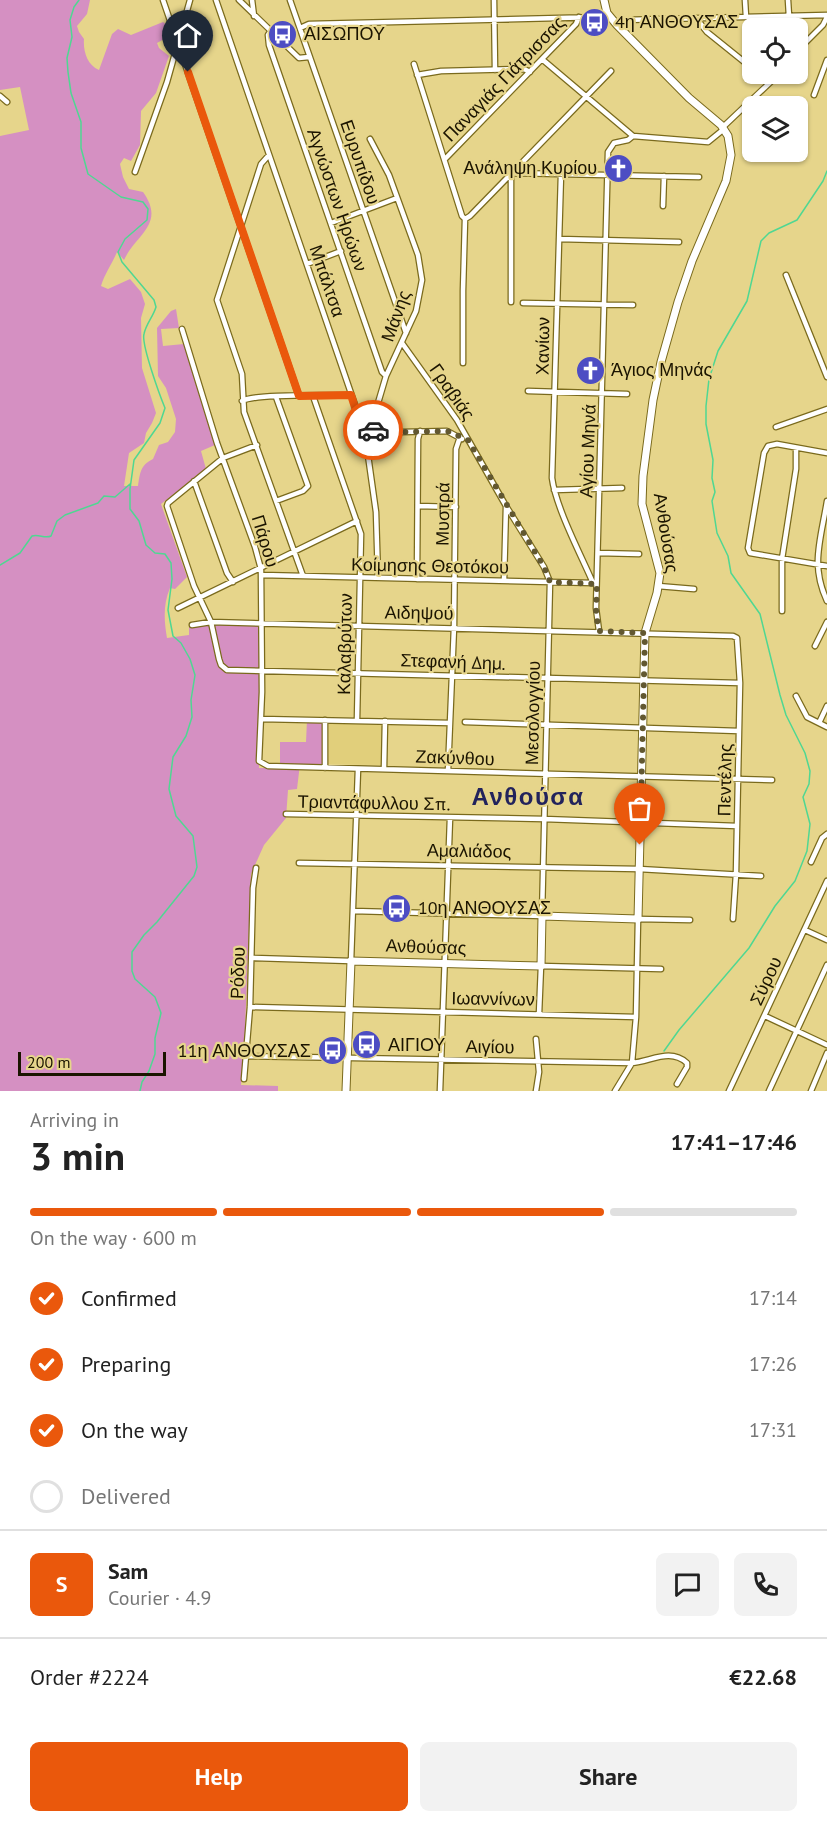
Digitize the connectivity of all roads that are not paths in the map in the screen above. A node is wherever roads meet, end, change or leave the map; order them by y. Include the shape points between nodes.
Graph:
1 (163, 0) edge
2 (190, 0) edge
3 (216, 0) edge
4 (239, 0) edge
5 (252, 0) edge
6 (290, 0) edge
7 (494, 0) edge
8 (604, 0) edge
9 (745, 0) edge
10 (788, 0) edge
11 (608, 13) junction
12 (254, 16) junction
13 (789, 16) junction
14 (827, 16) edge
15 (579, 17) junction
16 (746, 17) junction
17 (696, 18) junction
18 (495, 19) junction
19 (616, 25) junction
20 (300, 28) junction
21 (270, 32) junction
22 (808, 40) edge
23 (177, 42) junction
24 (309, 57) junction
25 (543, 60) junction
26 (742, 60) edge
27 (827, 60) edge
28 (414, 64) dead end
29 (495, 70) junction
30 (611, 71) dead end
31 (530, 72) junction
32 (417, 75) junction
33 (768, 84) edge
34 (814, 95) dead end
35 (0, 96) edge
36 (586, 97) junction
37 (7, 102) dead end
38 (723, 128) junction
39 (633, 136) junction
40 (370, 139) dead end
41 (269, 155) junction
42 (446, 159) junction
43 (135, 172) dead end
44 (511, 173) junction
45 (561, 174) junction
46 (609, 176) junction
47 (664, 176) junction
48 (699, 177) dead end
49 (397, 198) junction
50 (663, 206) dead end
51 (363, 211) junction
52 (465, 219) junction
53 (331, 223) junction
54 (242, 225) junction
55 (559, 239) junction
56 (606, 241) junction
57 (679, 242) dead end
58 (340, 251) junction
59 (307, 264) junction
60 (786, 276) dead end
61 (511, 302) dead end
62 (523, 303) dead end
63 (557, 304) junction
64 (605, 305) junction
65 (633, 305) dead end
66 (182, 329) dead end
67 (406, 333) junction
68 (402, 343) junction
69 (463, 363) dead end
70 (386, 376) junction
71 (827, 377) edge
72 (528, 392) dead end
73 (555, 392) junction
74 (603, 393) junction
75 (627, 394) dead end
76 (351, 395) junction
77 (299, 396) junction
78 (314, 396) junction
79 (276, 397) junction
80 (242, 401) junction
81 (827, 409) edge
82 (776, 427) dead end
83 (370, 430) junction
84 (420, 431) junction
85 (365, 434) junction
86 (460, 437) junction
87 (468, 440) junction
88 (257, 445) junction
89 (796, 448) junction
90 (827, 453) edge
91 (223, 458) junction
92 (194, 481) junction
93 (622, 488) dead end
94 (554, 489) junction
95 (600, 489) junction
96 (276, 501) junction
97 (827, 501) edge
98 (418, 506) junction
99 (506, 506) junction
100 (456, 507) junction
101 (357, 521) junction
102 (294, 552) junction
103 (598, 553) junction
104 (639, 554) dead end
105 (782, 559) junction
106 (817, 564) junction
107 (827, 566) edge
108 (261, 568) junction
109 (262, 575) junction
110 (303, 576) junction
111 (359, 578) junction
112 (378, 578) junction
113 (417, 579) junction
114 (454, 580) junction
115 (504, 581) junction
116 (233, 582) junction
117 (550, 582) junction
118 (595, 584) junction
119 (658, 586) junction
120 (694, 589) dead end
121 (199, 599) junction
122 (827, 601) edge
123 (178, 608) dead end
124 (782, 611) dead end
125 (212, 622) junction
126 (827, 622) edge
127 (262, 623) junction
128 (192, 625) dead end
129 (358, 626) junction
130 (454, 627) junction
131 (549, 630) junction
132 (825, 630) edge
133 (599, 631) junction
134 (645, 633) junction
135 (739, 641) joint
136 (815, 646) dead end
137 (262, 670) junction
138 (358, 673) junction
139 (452, 675) junction
140 (547, 678) junction
141 (644, 680) junction
142 (740, 683) junction
143 (796, 696) dead end
144 (827, 706) edge
145 (261, 719) junction
146 (325, 720) junction
147 (357, 720) junction
148 (385, 721) junction
149 (465, 722) dead end
150 (450, 723) junction
151 (819, 723) junction
152 (546, 725) junction
153 (827, 727) edge
154 (642, 728) junction
155 (739, 731) junction
156 (267, 766) joint
157 (325, 768) junction
158 (358, 769) junction
159 (384, 770) junction
160 (448, 771) junction
161 (545, 774) junction
162 (641, 776) junction
163 (738, 779) junction
164 (772, 780) dead end
165 (286, 814) dead end
166 (357, 815) junction
167 (450, 818) junction
168 (544, 819) junction
169 (640, 822) junction
170 (737, 826) junction
171 (827, 834) edge
172 (811, 862) dead end
173 (299, 863) dead end
174 (354, 864) junction
175 (448, 864) junction
176 (543, 866) junction
177 (256, 868) dead end
178 (639, 869) junction
179 (736, 874) junction
180 (761, 876) dead end
181 (827, 881) edge
182 (353, 911) junction
183 (446, 913) junction
184 (542, 916) junction
185 (638, 919) junction
186 (732, 919) dead end
187 (690, 920) dead end
188 (805, 930) junction
189 (827, 940) edge
190 (252, 958) junction
191 (351, 961) junction
192 (444, 963) junction
193 (827, 965) edge
194 (541, 966) junction
195 (637, 969) junction
196 (661, 969) dead end
197 (250, 1007) junction
198 (349, 1010) junction
199 (443, 1011) junction
200 (539, 1014) junction
201 (765, 1016) junction
202 (636, 1017) junction
203 (798, 1031) junction
204 (536, 1040) dead end
205 (827, 1045) edge
206 (827, 1053) edge
207 (247, 1056) junction
208 (347, 1058) junction
209 (441, 1059) junction
210 (539, 1061) junction
211 (632, 1063) junction
212 (244, 1079) dead end
213 (677, 1084) dead end
214 (346, 1091) edge
215 (440, 1091) edge
216 (536, 1091) edge
217 (615, 1091) edge
218 (729, 1091) edge
219 (769, 1091) edge
220 (811, 1091) edge

1 - 23 street
2 - 23 street
3 - 41 street, Μπάλτσα
4 - 12 street
5 - 12 street
6 - 20 street, Ευρυπίδου
7 - 18 street
8 - 11 street
9 - 16 street
10 - 13 street
11 - 15 street
11 - 19 street
12 - 21 street
13 - 14 street
13 - 16 street
14 - 22 street
15 - 18 street
15 - 25 street, Παναγιάς Γιάτρισσας
16 - 17 street
17 - 19 street via 624,20
17 - 26 street
18 - 20 street via 309,24
18 - 29 street
19 - 38 street
20 - 24 street, Ευρυπίδου
21 - 24 street via 299,58
21 - 53 street, Αγνώστων Ηρώων via 269,45
23 - 43 street
23 - 54 street
24 - 51 street, Ευρυπίδου
25 - 31 street, Παναγιάς Γιάτρισσας
25 - 36 street
27 - 34 street
28 - 32 street
29 - 31 street
29 - 32 street
30 - 36 street
31 - 42 street, Παναγιάς Γιάτρισσας
32 - 42 street
33 - 38 street
35 - 37 street
36 - 39 street
36 - 44 street
38 - 39 street via 708,142
38 - 119 street, Ανθούσας via 731,149 728,174 678,302 650,419 642,504 658,562
39 - 46 street, Αγίου Μηνά via 617,142 608,152
40 - 49 street, Μάνης
41 - 54 street via 261,164
41 - 59 street, Μπάλτσα
42 - 52 street
44 - 45 street
44 - 52 street
44 - 61 street
45 - 46 street
45 - 55 street, Χανίων
46 - 47 street
46 - 56 street, Αγίου Μηνά
47 - 48 street
47 - 50 street
49 - 51 street
49 - 67 street, Μάνης via 422,269 418,303
51 - 53 street
51 - 67 street, Ευρυπίδου
52 - 69 street
53 - 58 street, Αγνώστων Ηρώων
54 - 77 street
54 - 80 street via 217,300 242,374
55 - 56 street
55 - 63 street, Χανίων
56 - 57 street
56 - 64 street, Αγίου Μηνά
58 - 59 street
58 - 70 street, Αγνώστων Ηρώων
59 - 76 street, Μπάλτσα
60 - 71 street
62 - 63 street
63 - 64 street
63 - 73 street, Χανίων
64 - 65 street
64 - 74 street, Αγίου Μηνά
66 - 91 street, Πάρου
67 - 68 street, Μάνης
68 - 70 street, Μάνης
68 - 87 street, Γραβιάς
70 - 83 street, Μάνης
72 - 73 street
73 - 74 street
73 - 94 street, Χανίων
74 - 75 street
74 - 95 street, Αγίου Μηνά
76 - 78 street
76 - 85 street, Μπάλτσα
77 - 78 street
77 - 79 street
78 - 101 street, Καλαβρύτων
79 - 80 street
79 - 96 street via 308,486
80 - 88 street
81 - 82 street
83 - 84 street
83 - 85 street
84 - 86 street via 447,431
84 - 98 street
85 - 112 street, Μπάλτσα via 376,512
86 - 87 street
86 - 100 street, Μυστρά via 456,448
87 - 99 street, Γραβιάς
88 - 91 street
88 - 96 street
89 - 90 street
89 - 105 street
89 - 105 street via 777,444 768,446 764,453 748,548 750,553
91 - 92 street
91 - 108 street, Πάρου
92 - 116 street via 226,573
92 - 121 street via 166,508
93 - 95 street
94 - 95 street
94 - 118 street, Χανίων
95 - 103 street, Αγίου Μηνά
96 - 102 street
97 - 106 street
98 - 100 street
98 - 113 street
99 - 115 street
99 - 117 street, Γραβιάς
100 - 114 street, Μυστρά
101 - 102 street
101 - 111 street, Καλαβρύτων via 361,534
102 - 108 street
102 - 110 street
103 - 104 street
103 - 118 street, Αγίου Μηνά
105 - 106 street
105 - 124 street
106 - 107 street
106 - 122 street
108 - 109 street, Πάρου
108 - 116 street
109 - 110 street, Κοίμησης Θεοτόκου
109 - 127 street, Πάρου
110 - 111 street, Κοίμησης Θεοτόκου
111 - 112 street, Κοίμησης Θεοτόκου
111 - 129 street, Καλαβρύτων
112 - 113 street, Κοίμησης Θεοτόκου
113 - 114 street, Κοίμησης Θεοτόκου
114 - 115 street, Κοίμησης Θεοτόκου
114 - 130 street, Μυστρά
115 - 117 street, Κοίμησης Θεοτόκου
116 - 121 street
117 - 118 street, Κοίμησης Θεοτόκου
117 - 131 street, Μεσολογγίου
118 - 133 street, Αγίου Μηνά
119 - 120 street
119 - 134 street, Ανθούσας
121 - 123 street
121 - 125 street
125 - 127 street, Αιδηψού
125 - 128 street, Αιδηψού
125 - 137 street, Στεφανή Δημ. via 224,668
126 - 132 street
127 - 129 street, Αιδηψού
127 - 137 street, Πάρου
129 - 130 street, Αιδηψού
129 - 138 street, Καλαβρύτων
130 - 131 street, Αιδηψού
130 - 139 street, Μυστρά
131 - 133 street, Αιδηψού
131 - 140 street, Μεσολογγίου
132 - 136 street
133 - 134 street, Αιδηψού
134 - 135 street, Αιδηψού via 733,636
134 - 141 street, Ανθούσας
135 - 142 street, Πεντέλης
137 - 138 street, Στεφανή Δημ.
137 - 145 street, Πάρου
138 - 139 street, Στεφανή Δημ.
138 - 147 street, Καλαβρύτων
139 - 140 street, Στεφανή Δημ.
139 - 150 street, Μυστρά
140 - 141 street, Στεφανή Δημ.
140 - 152 street, Μεσολογγίου
141 - 142 street, Στεφανή Δημ.
141 - 154 street, Ανθούσας
142 - 155 street, Πεντέλης
143 - 151 street via 807,717
144 - 151 street
145 - 146 street
145 - 156 street, Πάρου via 259,761
146 - 147 street
146 - 157 street
147 - 148 street
148 - 150 street
148 - 159 street
149 - 152 street
150 - 160 street, Μυστρά
151 - 153 street
152 - 154 street
152 - 161 street, Μεσολογγίου
154 - 155 street
154 - 162 street, Ανθούσας
155 - 163 street, Πεντέλης
156 - 157 street, Ζακύνθου
157 - 158 street, Ζακύνθου
158 - 159 street, Ζακύνθου
158 - 166 street
159 - 160 street, Ζακύνθου
160 - 161 street, Ζακύνθου
161 - 162 street, Ζακύνθου
161 - 168 street, Μεσολογγίου
162 - 163 street, Ζακύνθου
162 - 169 street, Ανθούσας
163 - 164 street, Ζακύνθου
163 - 170 street, Πεντέλης
165 - 166 street, Τριαντάφυλλου Σπ.
166 - 167 street, Τριαντάφυλλου Σπ.
166 - 174 street
167 - 168 street, Τριαντάφυλλου Σπ.
167 - 175 street
168 - 169 street, Τριαντάφυλλου Σπ.
168 - 176 street, Μεσολογγίου
169 - 170 street, Τριαντάφυλλου Σπ.
169 - 178 street, Ανθούσας
170 - 179 street, Πεντέλης
171 - 172 street
173 - 174 street, Αμαλιάδος
174 - 175 street, Αμαλιάδος
174 - 182 street
175 - 176 street, Αμαλιάδος
175 - 183 street
176 - 178 street, Αμαλιάδος
176 - 184 street, Μεσολογγίου
177 - 190 street, Ρόδου
178 - 179 street, Αμαλιάδος
178 - 185 street, Ανθούσας
179 - 180 street, Αμαλιάδος
179 - 186 street, Πεντέλης
181 - 188 street, Σύρου
182 - 183 street
182 - 191 street
183 - 184 street
183 - 192 street
184 - 185 street
184 - 194 street
185 - 187 street
185 - 195 street
188 - 189 street
188 - 201 street, Σύρου
190 - 191 street
190 - 197 street, Ρόδου
191 - 192 street, Ανθούσας
191 - 198 street
192 - 194 street, Ανθούσας
192 - 199 street
193 - 203 street
194 - 195 street
194 - 200 street
195 - 196 street
195 - 202 street
197 - 198 street, Ιωαννίνων
197 - 207 street, Ρόδου
198 - 199 street, Ιωαννίνων
198 - 208 street
199 - 200 street, Ιωαννίνων
199 - 209 street
200 - 202 street, Ιωαννίνων
201 - 203 street
201 - 218 street, Σύρου
202 - 211 street
203 - 205 street
203 - 219 street
204 - 210 street
206 - 220 street
207 - 208 street, Αιγίου
207 - 212 street, Ρόδου
208 - 209 street, Αιγίου
208 - 214 street
209 - 210 street, Αιγίου
209 - 215 street
210 - 211 street, Αιγίου
210 - 216 street
211 - 213 street, Αιγίου via 668,1054 676,1056 687,1066
211 - 217 street

